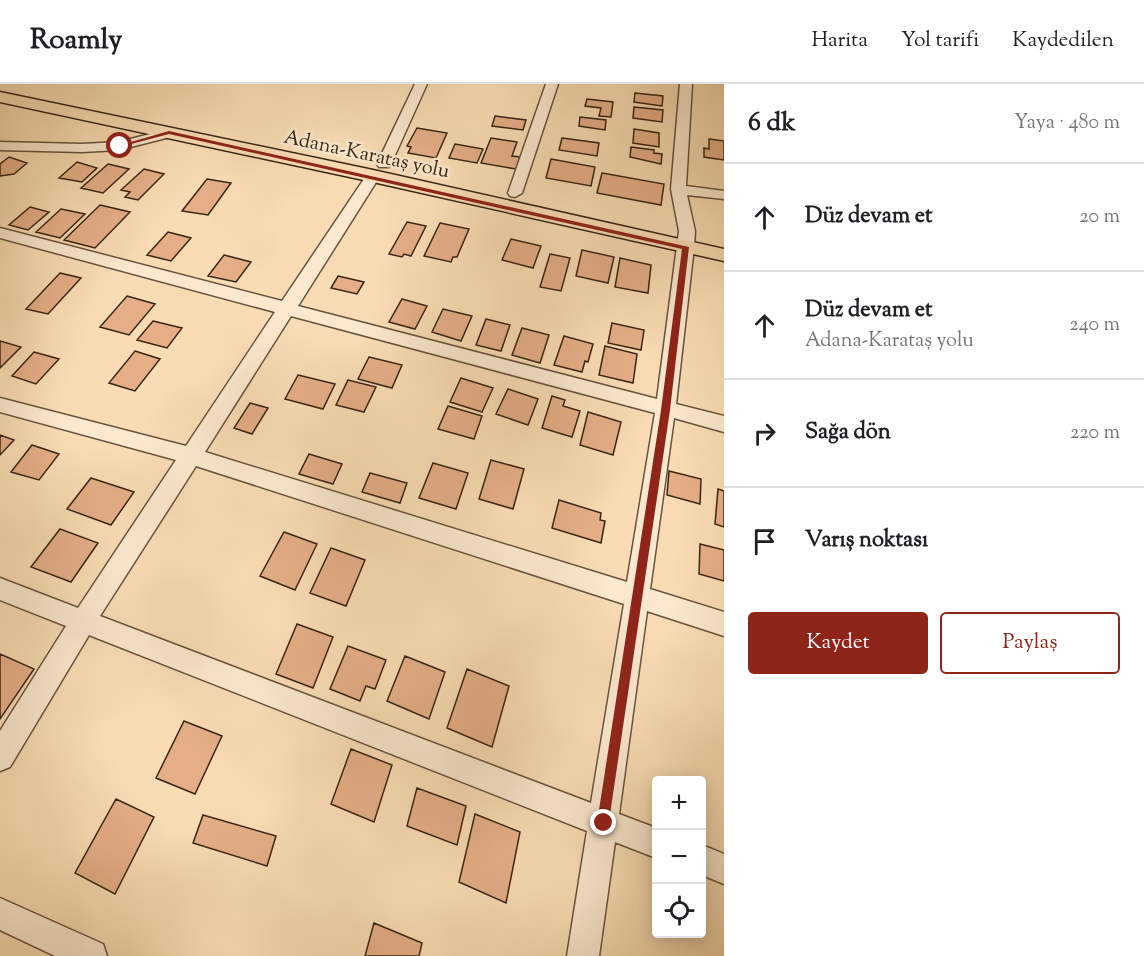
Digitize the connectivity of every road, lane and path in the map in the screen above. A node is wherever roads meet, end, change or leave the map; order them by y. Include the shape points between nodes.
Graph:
1 (10, 84) edge
2 (552, 84) edge
3 (686, 84) edge
4 (416, 85) edge
5 (0, 96) edge
6 (169, 133) junction
7 (0, 146) edge
8 (379, 170) junction
9 (678, 189) junction
10 (515, 193) junction
11 (724, 195) edge
12 (0, 233) edge
13 (687, 239) junction
14 (724, 239) edge
15 (724, 255) edge
16 (286, 310) junction
17 (0, 405) edge
18 (665, 410) junction
19 (724, 424) edge
20 (190, 456) junction
21 (0, 589) edge
22 (638, 597) junction
23 (84, 620) junction
24 (724, 624) edge
25 (0, 757) edge
26 (604, 823) junction
27 (652, 841) edge
28 (706, 862) edge
29 (724, 869) edge
30 (0, 914) edge
31 (91, 956) edge
32 (583, 956) edge

1 - 8 main road, Adana-Karataş yolu
2 - 10 street
3 - 9 street
4 - 8 street
5 - 6 main road, Adana-Karataş yolu
6 - 7 street via 110,146
6 - 8 main road, Adana-Karataş yolu
8 - 10 main road, Adana-Karataş yolu
8 - 13 main road, Adana-Karataş yolu
8 - 16 street
9 - 11 street
9 - 13 street
10 - 13 main road, Adana-Karataş yolu
12 - 16 street
13 - 14 main road, Adana-Karataş yolu
13 - 15 main road, Adana-Karataş yolu
13 - 18 street
16 - 18 street
16 - 20 street
17 - 20 street
18 - 19 street
18 - 22 street
20 - 22 street
20 - 23 street
21 - 23 street
22 - 24 street
22 - 26 street
23 - 25 street
23 - 26 street
26 - 27 street
26 - 32 street
28 - 29 street
30 - 31 street

